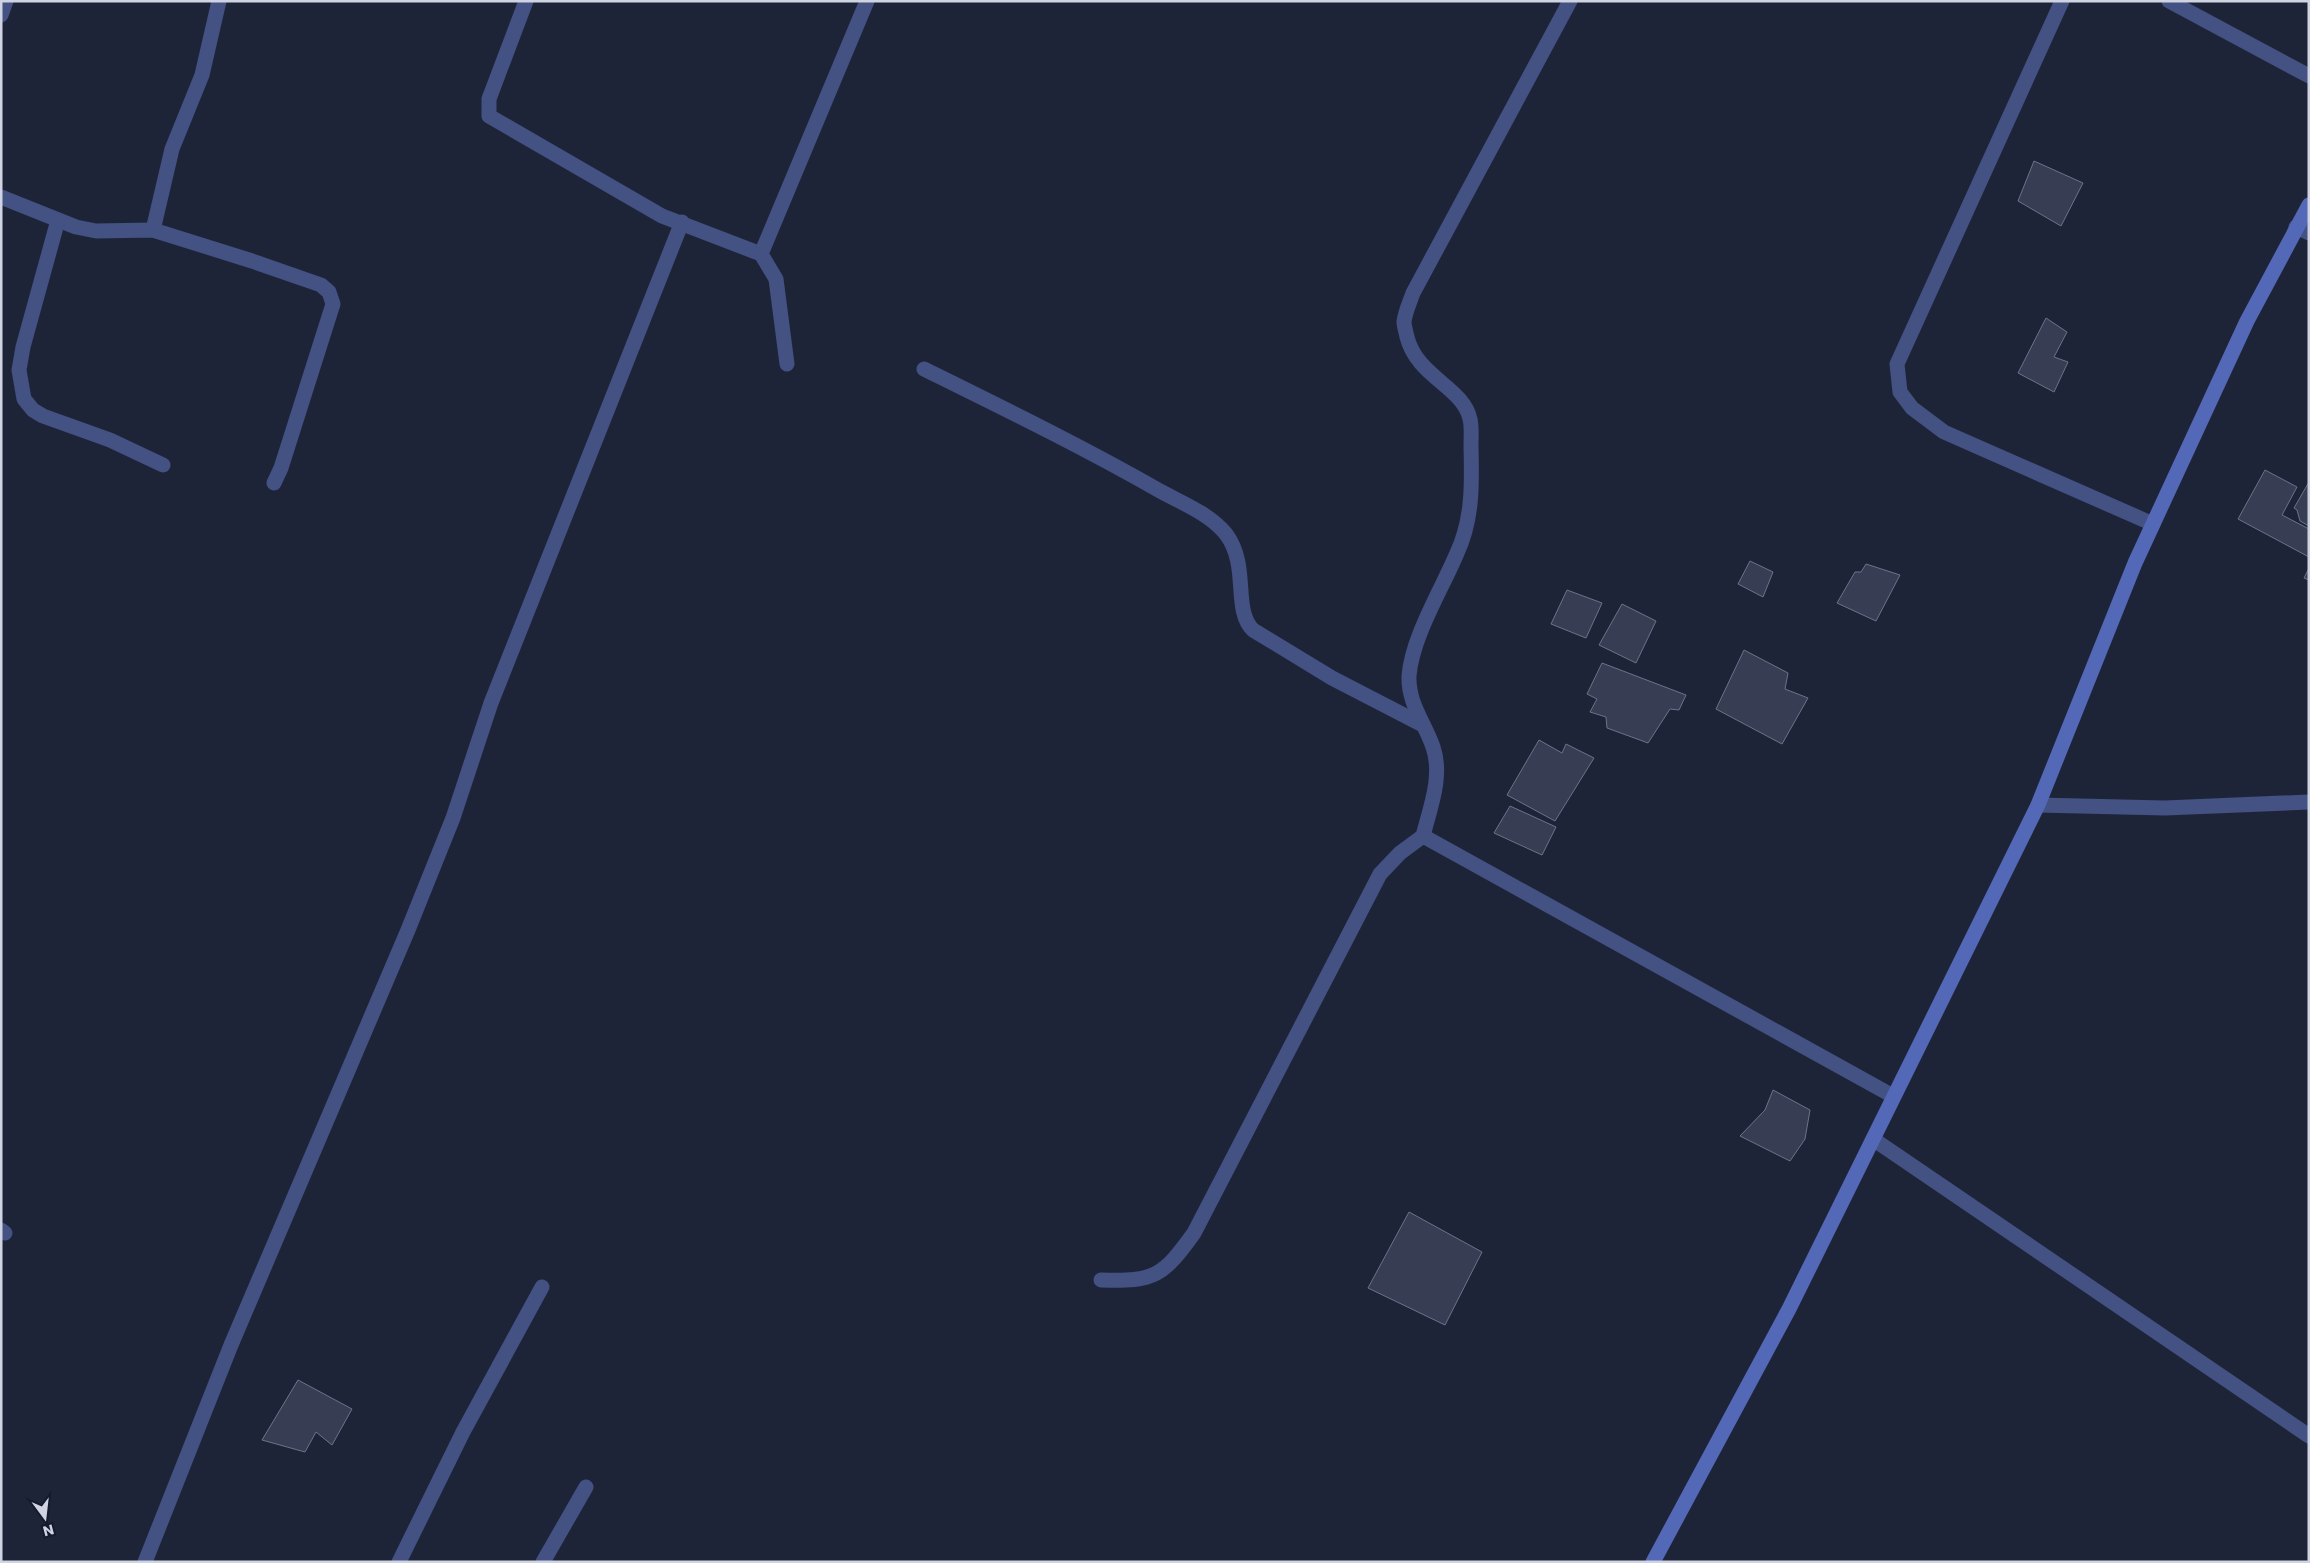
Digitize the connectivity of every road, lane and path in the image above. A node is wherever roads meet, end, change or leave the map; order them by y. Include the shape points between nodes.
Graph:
1 (6, 1) edge
2 (219, 1) edge
3 (526, 1) edge
4 (867, 1) edge
5 (1570, 1) edge
6 (2062, 1) edge
7 (2169, 1) edge
8 (1, 14) edge
9 (2309, 76) edge
10 (1, 197) edge
11 (2309, 205) edge
12 (58, 220) junction
13 (682, 222) junction
14 (153, 230) junction
15 (2303, 230) edge
16 (761, 254) junction
17 (787, 364) dead end
18 (924, 369) dead end
19 (163, 465) dead end
20 (274, 483) dead end
21 (2153, 524) junction
22 (1421, 724) junction
23 (2309, 802) edge
24 (2038, 804) junction
25 (1423, 836) junction
26 (1894, 1096) junction
27 (1873, 1139) junction
28 (1101, 1280) dead end
29 (542, 1287) dead end
30 (2309, 1436) edge
31 (586, 1487) dead end
32 (144, 1562) edge
33 (399, 1562) edge
34 (544, 1562) edge
35 (1653, 1562) edge

1 - 8 street
2 - 14 street via 202,74 172,150
3 - 13 street via 489,100 488,116 662,216
4 - 16 street
5 - 22 street via 1413,293 1404,323 1409,343 1421,366 1459,398 1470,418 1471,438 1471,506 1465,530 1417,644 1409,676 1412,703
6 - 21 street via 1897,364 1900,392 1912,408 1944,432
7 - 9 street
10 - 12 street
11 - 15 street
12 - 14 street via 96,231
12 - 19 street via 23,346 19,370 24,399 43,416 110,440
13 - 16 street
13 - 32 street via 491,703 453,818 231,1345
14 - 20 street via 252,260 321,286 332,297 333,304 282,468
15 - 21 street via 2247,321
16 - 17 street via 776,279
18 - 22 street via 1124,470 1215,522 1235,550 1241,568 1242,611 1245,622 1253,630 1332,678
21 - 24 street
22 - 25 street via 1433,748 1437,774
23 - 24 street via 2165,808
24 - 26 street
25 - 26 street
25 - 28 street via 1380,874 1194,1232 1176,1257 1157,1274 1136,1281
26 - 27 street
27 - 30 street
27 - 35 street via 1790,1309
29 - 33 street via 463,1432
31 - 34 street

